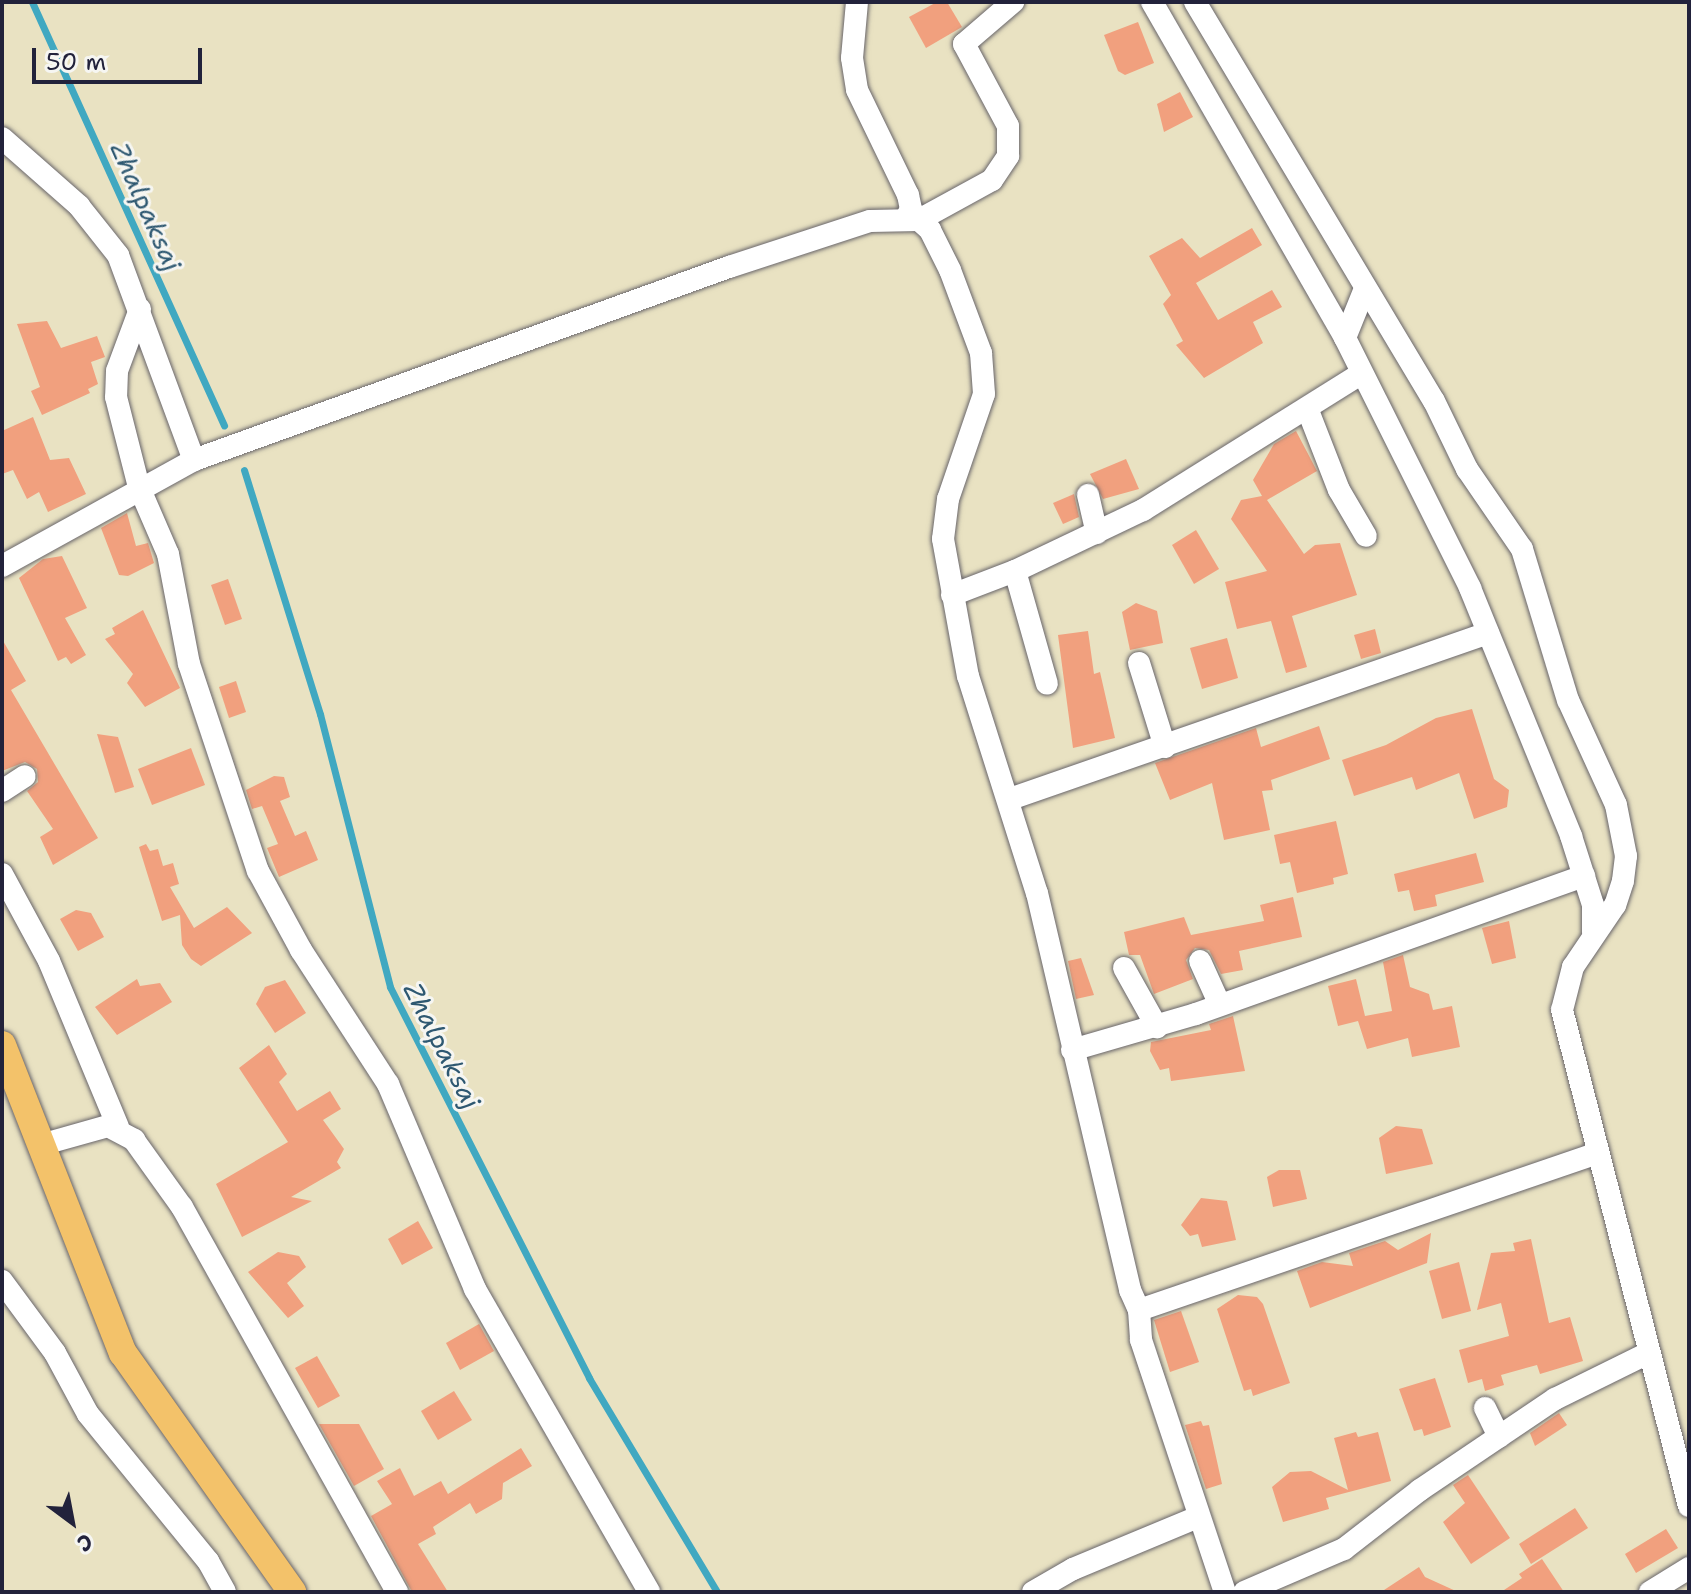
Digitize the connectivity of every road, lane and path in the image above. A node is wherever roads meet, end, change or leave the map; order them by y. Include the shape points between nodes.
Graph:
1 (857, 2) edge
2 (1013, 2) edge
3 (1152, 2) edge
4 (1195, 2) edge
5 (2, 138) edge
6 (912, 219) junction
7 (1364, 291) junction
8 (140, 309) junction
9 (1345, 338) junction
10 (1362, 373) junction
11 (1307, 408) junction
12 (194, 460) junction
13 (139, 487) junction
14 (1088, 495) dead end
15 (1097, 533) junction
16 (1366, 536) dead end
17 (2, 566) edge
18 (1015, 571) junction
19 (952, 595) junction
20 (1488, 633) junction
21 (1139, 663) dead end
22 (1047, 684) dead end
23 (1165, 747) junction
24 (25, 776) dead end
25 (2, 791) edge
26 (1010, 799) junction
27 (2, 874) edge
28 (1584, 876) junction
29 (1593, 932) junction
30 (1200, 961) dead end
31 (1124, 968) dead end
32 (1220, 1005) junction
33 (1157, 1027) junction
34 (2, 1045) edge
35 (1072, 1050) junction
36 (118, 1127) junction
37 (44, 1144) junction
38 (1595, 1154) junction
39 (2, 1281) edge
40 (1139, 1310) junction
41 (1648, 1353) junction
42 (1485, 1408) dead end
43 (1499, 1437) junction
44 (1689, 1506) edge
45 (1198, 1517) junction
46 (1689, 1568) edge
47 (225, 1592) edge
48 (292, 1592) edge
49 (397, 1592) edge
50 (649, 1592) edge
51 (1033, 1592) edge
52 (1225, 1592) edge
53 (1244, 1592) edge
54 (1650, 1592) edge

1 - 6 street via 852,58 857,90 908,195
2 - 6 street via 964,44 1008,126 1008,156 992,180
3 - 9 street
4 - 7 street
5 - 8 street via 102,231
6 - 12 street via 870,221 700,277
6 - 19 street via 930,230 981,353 984,394 944,519
7 - 9 street
7 - 29 street via 1434,401 1467,469 1522,549 1568,700 1616,805 1626,856 1623,881 1615,905
8 - 12 street
8 - 13 street via 115,383
9 - 10 street
10 - 11 street
10 - 20 street
11 - 15 street
11 - 16 street via 1339,490
12 - 13 street
13 - 17 street
13 - 50 street via 168,554 189,664 258,871 301,950 388,1084 475,1289
14 - 15 street
15 - 18 street
18 - 19 street
18 - 22 street
19 - 26 street via 968,676
20 - 23 street
20 - 28 street
21 - 23 street
23 - 26 street
24 - 25 street
26 - 35 street
27 - 36 street via 49,961
28 - 29 street
28 - 32 street
29 - 38 street via 1573,967 1562,1010
30 - 32 street
31 - 33 street
32 - 33 street
33 - 35 street
34 - 37 main road
35 - 40 street
36 - 37 street via 91,1129
36 - 49 street via 134,1140 182,1207
37 - 48 main road via 123,1353
38 - 40 street
38 - 41 street
39 - 47 street via 55,1353 88,1414 208,1561
40 - 45 street via 1141,1340
41 - 43 street via 1586,1380
41 - 44 street
42 - 43 street
43 - 53 street via 1344,1549
45 - 51 street via 1073,1569
45 - 52 street
46 - 54 street

